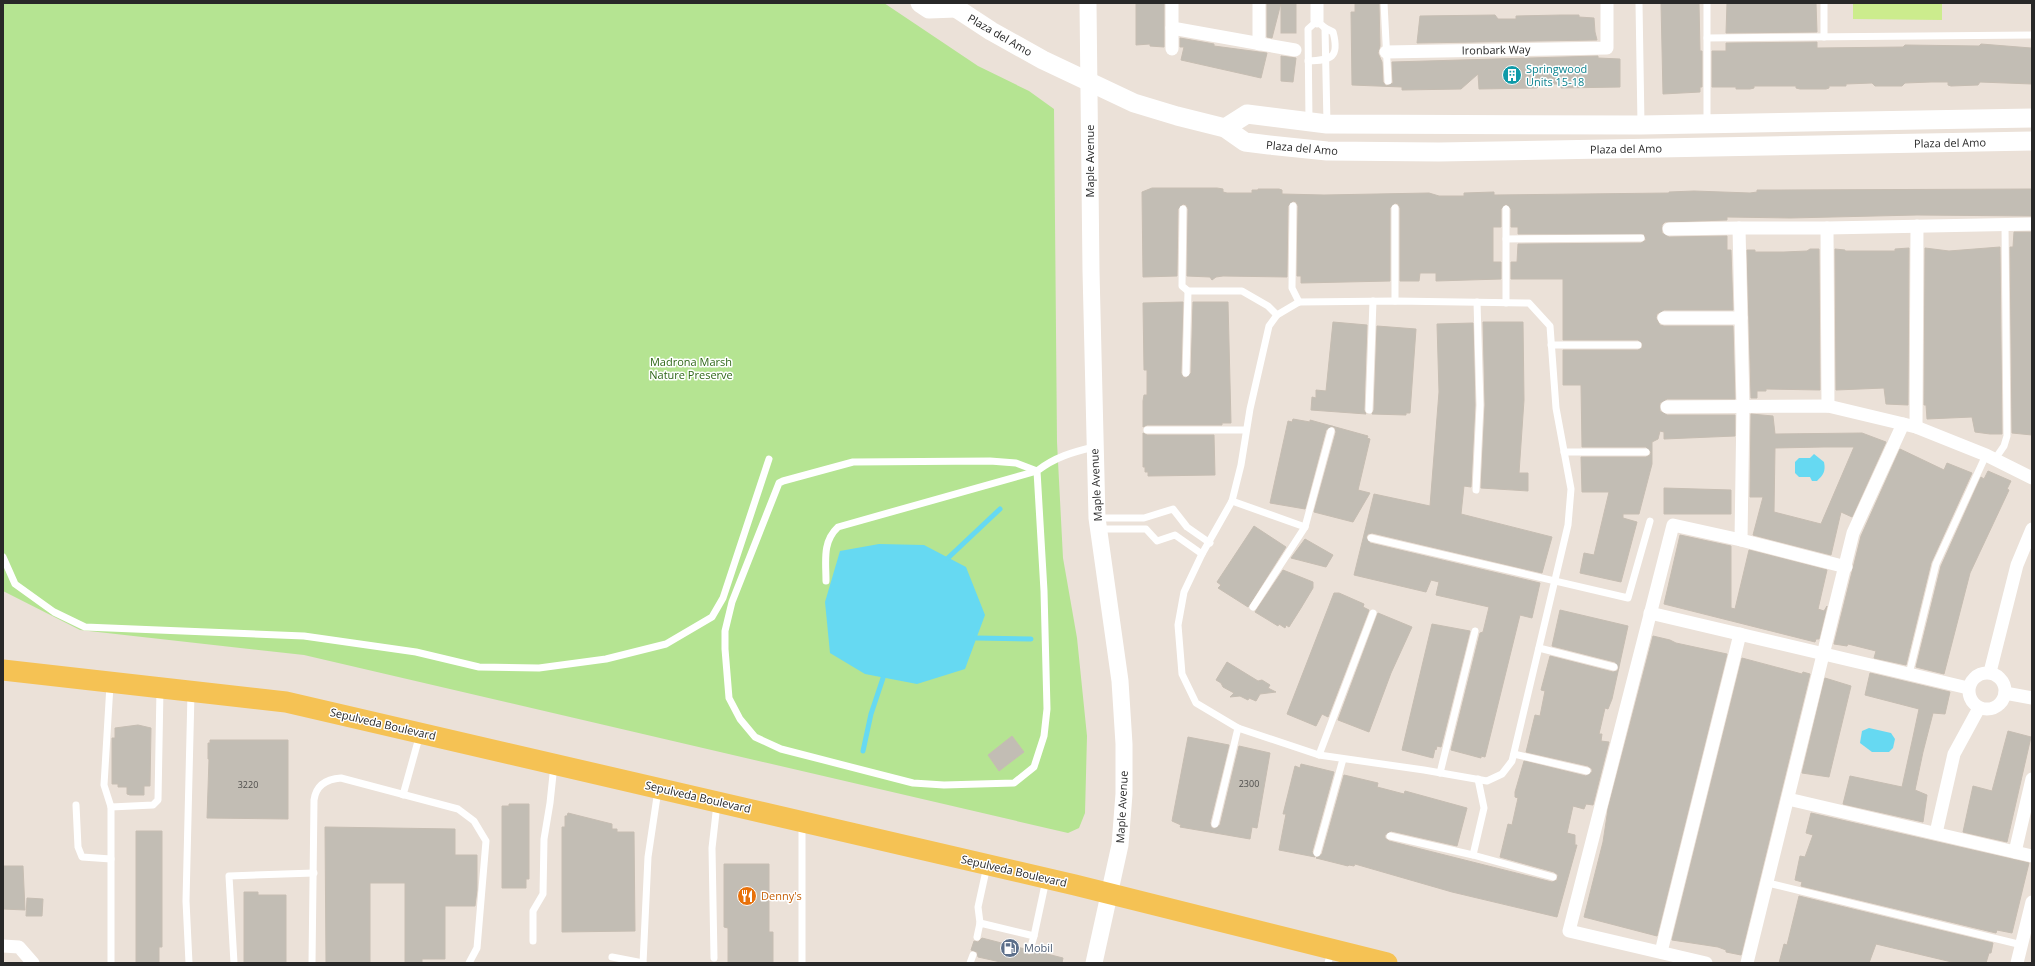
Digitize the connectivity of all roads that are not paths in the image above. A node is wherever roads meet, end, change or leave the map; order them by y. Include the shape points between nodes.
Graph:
1 (920, 3) edge
2 (1088, 3) edge
3 (1172, 3) edge
4 (1259, 3) edge
5 (1317, 3) edge
6 (1384, 3) edge
7 (1607, 3) edge
8 (1639, 3) edge
9 (1707, 3) edge
10 (1824, 3) edge
11 (954, 6) edge
12 (1321, 24) junction
13 (1172, 28) junction
14 (2032, 35) edge
15 (1824, 37) junction
16 (1707, 38) junction
17 (1259, 44) junction
18 (1172, 49) dead end
19 (1295, 50) dead end
20 (1386, 52) junction
21 (1326, 60) junction
22 (1308, 61) junction
23 (1388, 81) dead end
24 (1089, 83) junction
25 (2032, 118) edge
26 (1309, 122) junction
27 (1328, 124) junction
28 (1707, 124) junction
29 (1641, 125) junction
30 (1225, 128) junction
31 (2032, 141) edge
32 (1640, 149) junction
33 (1318, 150) junction
34 (1292, 206) dead end
35 (1395, 208) dead end
36 (1183, 209) dead end
37 (1506, 209) dead end
38 (2005, 224) junction
39 (2032, 224) edge
40 (1917, 226) junction
41 (1739, 228) junction
42 (1827, 228) junction
43 (1669, 229) dead end
44 (1641, 238) dead end
45 (1506, 239) junction
46 (1188, 291) junction
47 (1373, 301) junction
48 (1395, 301) junction
49 (1299, 302) junction
50 (1477, 302) junction
51 (1506, 303) junction
52 (1277, 315) junction
53 (1664, 318) dead end
54 (1741, 318) junction
55 (1551, 345) junction
56 (1638, 345) dead end
57 (1186, 373) dead end
58 (1743, 406) junction
59 (1828, 406) junction
60 (1667, 407) dead end
61 (1369, 410) dead end
62 (1909, 426) junction
63 (1147, 430) dead end
64 (1246, 430) junction
65 (1331, 431) dead end
66 (1094, 447) junction
67 (1564, 452) junction
68 (1646, 452) dead end
69 (1991, 457) junction
70 (769, 459) dead end
71 (1037, 471) junction
72 (2032, 478) edge
73 (1476, 490) dead end
74 (1232, 501) junction
75 (1650, 521) dead end
76 (1098, 523) junction
77 (1305, 527) junction
78 (2032, 529) edge
79 (1371, 538) dead end
80 (1741, 540) junction
81 (1210, 543) junction
82 (1202, 554) junction
83 (3, 557) edge
84 (1846, 567) junction
85 (826, 581) dead end
86 (1555, 581) junction
87 (1253, 607) dead end
88 (1373, 613) dead end
89 (1650, 613) junction
90 (1475, 631) dead end
91 (1740, 634) junction
92 (1539, 648) junction
93 (1824, 654) junction
94 (1614, 667) dead end
95 (3, 670) edge
96 (1990, 672) junction
97 (1909, 674) junction
98 (110, 682) junction
99 (160, 687) junction
100 (1968, 688) junction
101 (191, 691) junction
102 (2006, 693) junction
103 (2032, 698) edge
104 (1979, 708) junction
105 (1238, 728) junction
106 (420, 732) junction
107 (1514, 754) junction
108 (1319, 755) junction
109 (1343, 759) junction
110 (554, 763) junction
111 (1587, 771) dead end
112 (1440, 773) junction
113 (1478, 779) junction
114 (2032, 779) edge
115 (658, 788) junction
116 (403, 795) junction
117 (1788, 799) junction
118 (717, 802) junction
119 (76, 805) dead end
120 (111, 807) junction
121 (802, 821) junction
122 (1215, 824) dead end
123 (1936, 833) junction
124 (1390, 836) dead end
125 (2014, 852) junction
126 (1317, 853) dead end
127 (1473, 855) junction
128 (2032, 856) edge
129 (111, 859) junction
130 (987, 865) junction
131 (314, 873) junction
132 (1553, 877) dead end
133 (1046, 879) junction
134 (1768, 883) junction
135 (1111, 894) junction
136 (2032, 902) edge
137 (980, 923) junction
138 (1034, 936) junction
139 (977, 937) dead end
140 (533, 941) dead end
141 (2022, 944) junction
142 (3, 946) edge
143 (1030, 950) dead end
144 (1661, 952) junction
145 (973, 955) dead end
146 (1330, 956) edge
147 (612, 958) dead end
148 (714, 958) dead end
149 (33, 963) edge
150 (111, 963) edge
151 (189, 963) edge
152 (234, 963) edge
153 (312, 963) edge
154 (469, 963) edge
155 (643, 963) edge
156 (802, 963) edge
157 (970, 963) edge
158 (1094, 963) edge
159 (1387, 963) edge
160 (1706, 963) edge
161 (1747, 963) edge
162 (2017, 963) edge

1 - 11 main road, Plaza del Amo via 929,10
2 - 24 street, Maple Avenue
3 - 13 street
4 - 17 street
5 - 12 street
6 - 20 lane
7 - 20 street, Ironbark Way via 1607,48
8 - 29 lane
9 - 16 lane
10 - 15 lane
11 - 24 main road, Plaza del Amo via 991,31
12 - 21 lane
12 - 22 lane via 1308,29
13 - 17 street
13 - 18 street
14 - 15 lane
15 - 16 lane
16 - 28 lane
17 - 19 street
20 - 23 lane
21 - 22 lane
21 - 27 lane
22 - 26 lane
24 - 30 main road, Plaza del Amo via 1134,103
24 - 66 street, Maple Avenue
25 - 28 main road
26 - 27 main road
26 - 30 main road via 1247,114
26 - 33 main road
27 - 29 main road
27 - 33 main road
28 - 29 main road
29 - 32 main road
30 - 33 main road, Plaza del Amo via 1245,142
31 - 32 main road, Plaza del Amo
32 - 33 main road, Plaza del Amo via 1439,152
34 - 49 lane via 1292,288
35 - 48 lane
36 - 46 lane via 1182,286
37 - 45 lane
38 - 39 street
38 - 40 street
38 - 69 lane via 2007,436 2004,446
40 - 42 street
40 - 62 street
41 - 42 street
41 - 43 street
41 - 54 street
42 - 59 street
44 - 45 lane
45 - 51 lane
46 - 52 lane via 1242,291 1268,306
46 - 57 lane
47 - 48 lane
47 - 49 lane
47 - 61 lane
48 - 50 lane
49 - 52 lane
50 - 51 lane
50 - 73 lane via 1480,405
51 - 55 lane via 1529,303 1550,326
52 - 64 lane via 1269,326
53 - 54 street
54 - 58 street
55 - 56 lane
55 - 67 lane via 1556,408
58 - 59 street
58 - 60 street
58 - 80 street
59 - 62 street
62 - 69 street
62 - 84 street via 1853,533
63 - 64 lane
64 - 74 lane
65 - 77 lane
66 - 71 lane via 1063,455
66 - 76 street, Maple Avenue
67 - 68 lane
67 - 86 lane via 1571,489 1568,525
69 - 72 street
69 - 97 lane via 1936,564
70 - 83 lane via 723,598 712,617 666,644 606,660 539,668 479,667 416,652 304,636 85,626 54,612 15,584
71 - 71 lane via 1047,710 1044,736 1034,767 1014,783 913,783 781,749 754,737 740,720 729,698 726,631 732,602 779,483 853,462 990,461 1016,463
71 - 85 lane via 838,527 830,534 826,545
74 - 77 lane
74 - 81 lane
75 - 86 lane via 1628,598
76 - 81 lane via 1144,518 1174,509 1187,527
76 - 82 lane via 1146,529 1157,541 1175,535
76 - 135 street, Maple Avenue via 1120,681 1124,744 1120,845
77 - 87 lane
78 - 96 street via 2017,565
79 - 86 lane
80 - 84 street
80 - 89 street via 1673,526
81 - 82 lane
82 - 105 lane via 1184,592 1178,625 1182,674 1196,703
84 - 93 street
86 - 92 lane
88 - 108 lane
89 - 91 street
89 - 144 street via 1569,931
90 - 112 lane
91 - 93 street
91 - 144 street
92 - 94 lane
92 - 107 lane
93 - 97 street
93 - 117 street
95 - 98 main road, Sepulveda Boulevard
96 - 100 street via 1976,676
96 - 102 street via 2002,680
97 - 100 street
98 - 99 main road, Sepulveda Boulevard
98 - 120 lane via 104,785
99 - 101 main road, Sepulveda Boulevard
99 - 120 lane via 158,800 153,805
100 - 104 street via 1971,702
101 - 106 main road, Sepulveda Boulevard via 286,702
101 - 151 lane via 186,901
102 - 103 street
102 - 104 street via 1998,706 1984,710
104 - 123 street via 1954,754
105 - 108 lane
105 - 122 lane
106 - 110 main road, Sepulveda Boulevard
106 - 116 lane
107 - 111 lane
107 - 113 lane via 1502,774 1487,781
108 - 109 lane
109 - 112 lane
109 - 126 lane
110 - 115 main road, Sepulveda Boulevard
110 - 140 lane via 544,839 543,894 533,911
112 - 113 lane
113 - 127 lane via 1484,808
114 - 125 street
115 - 118 main road, Sepulveda Boulevard
115 - 155 lane via 648,857
116 - 131 lane via 342,778 330,779 320,785 315,792 314,800
116 - 154 lane via 458,809 474,821 486,841 477,948
117 - 123 street
117 - 134 street
118 - 121 main road, Sepulveda Boulevard
118 - 148 lane via 712,848
119 - 129 lane via 78,847 82,857
120 - 129 lane
121 - 130 main road, Sepulveda Boulevard
121 - 156 lane
123 - 125 street
124 - 127 lane
125 - 128 street
127 - 132 lane
129 - 150 lane
130 - 133 main road, Sepulveda Boulevard
130 - 137 lane via 978,907
131 - 152 lane via 229,876
131 - 153 lane
133 - 135 main road, Sepulveda Boulevard
133 - 138 lane
134 - 141 lane
134 - 161 street
135 - 146 main road, Sepulveda Boulevard
135 - 158 street, Maple Avenue
136 - 141 street
137 - 138 lane
137 - 139 lane
138 - 143 lane
141 - 162 street
142 - 149 street via 19,947
144 - 160 street
145 - 157 lane
146 - 159 main road, Sepulveda Boulevard
147 - 155 lane

